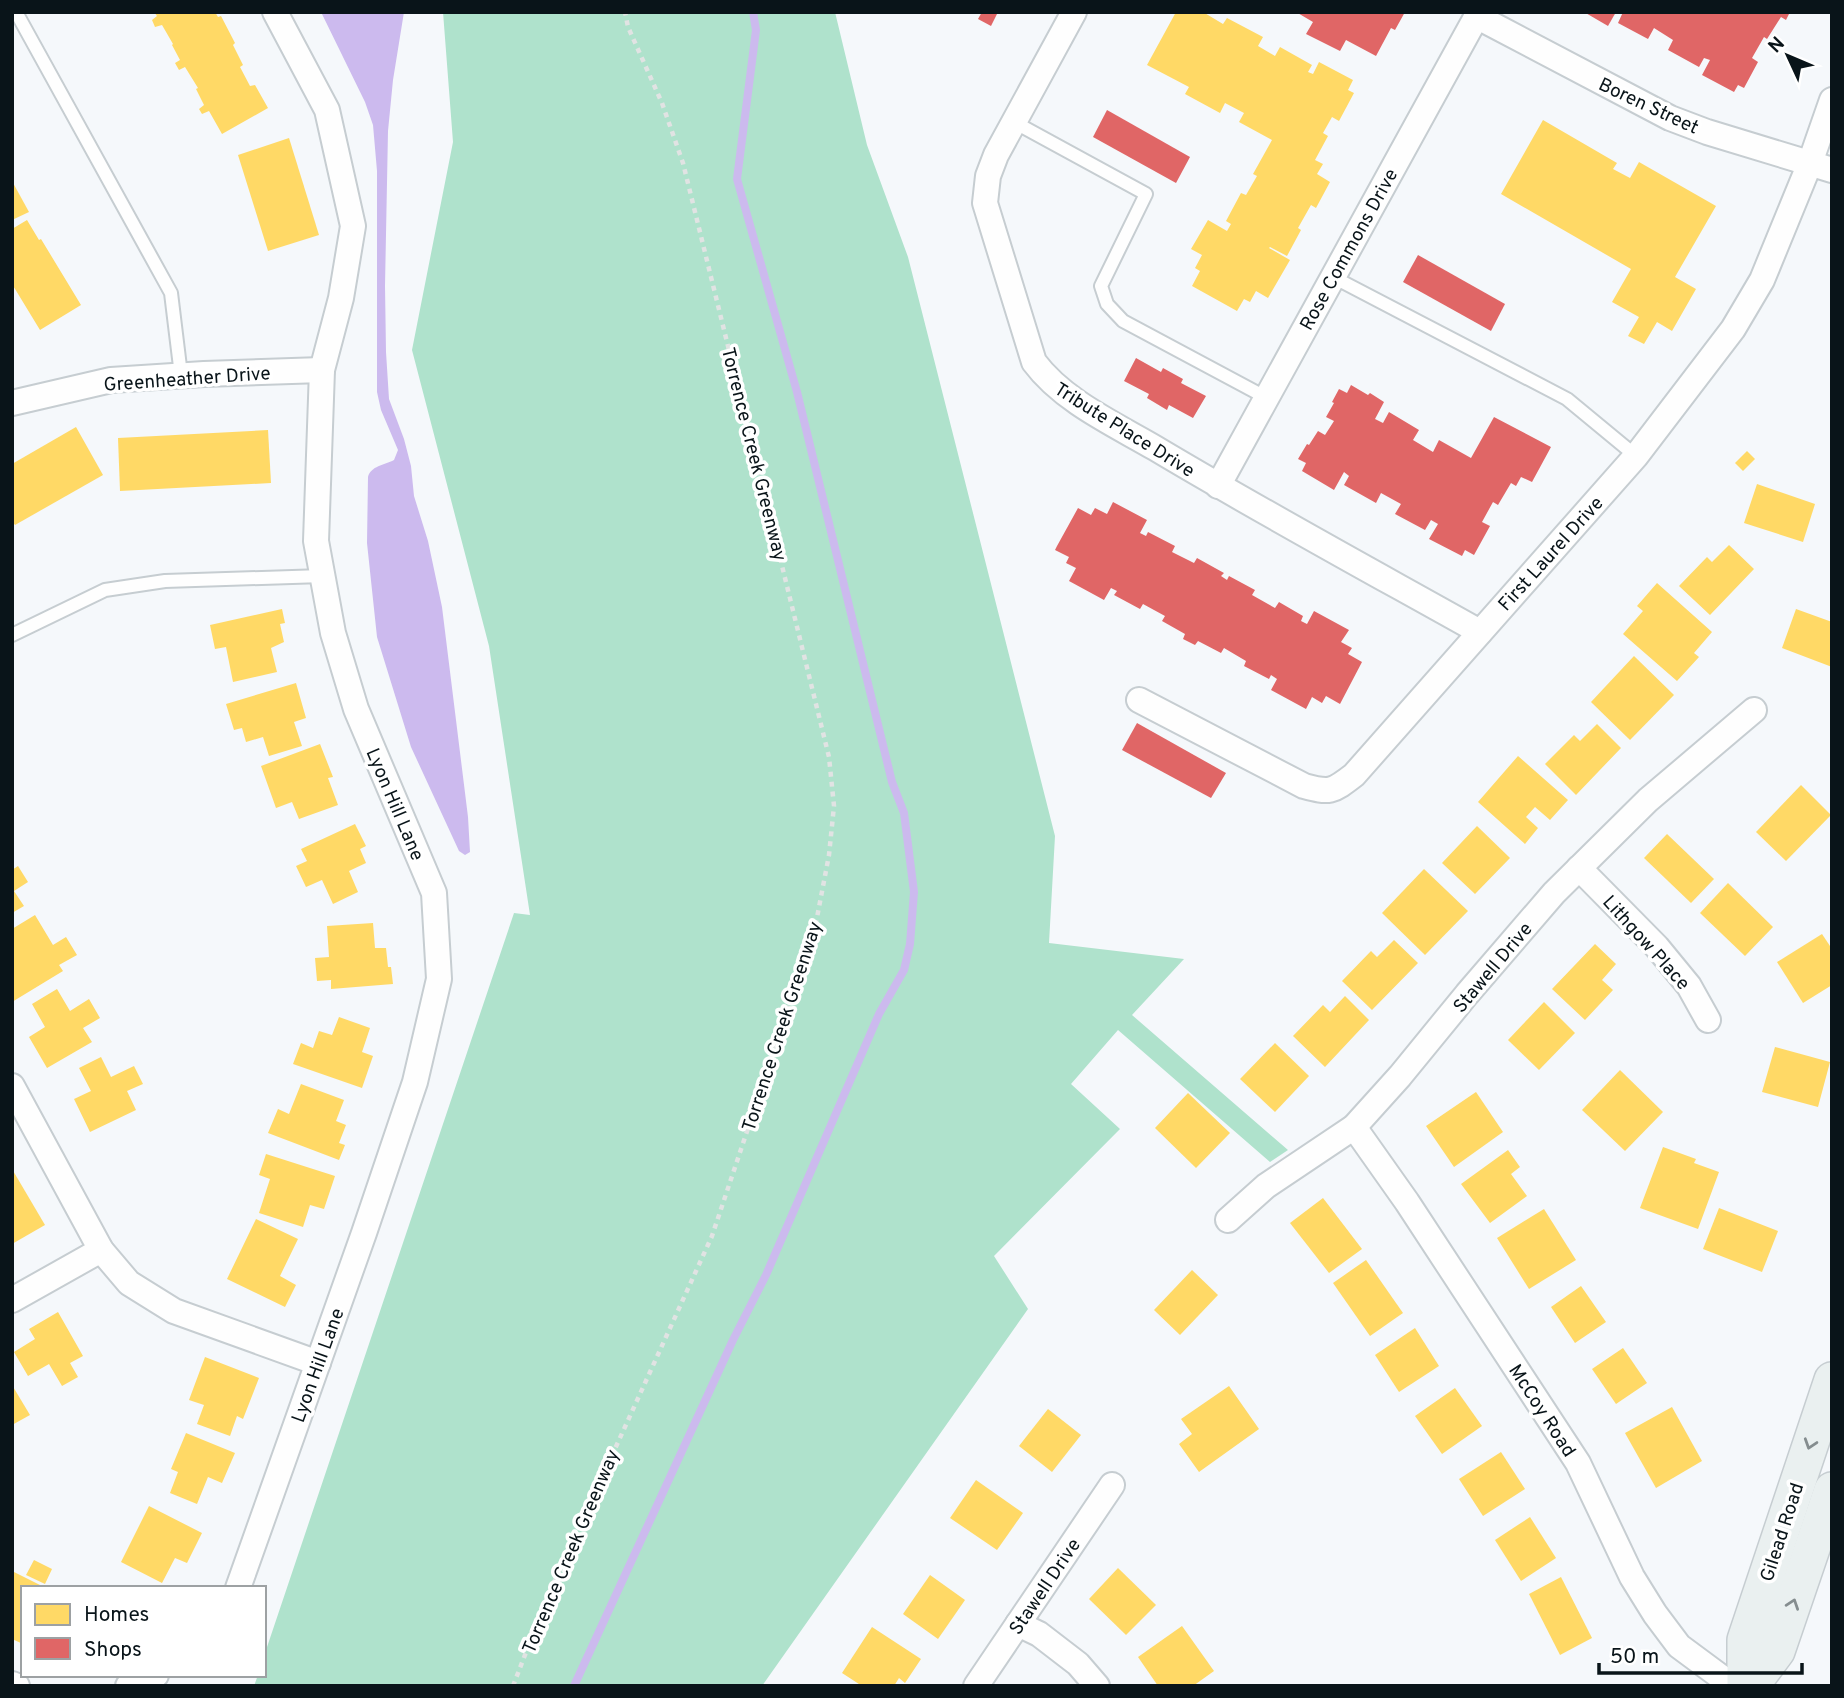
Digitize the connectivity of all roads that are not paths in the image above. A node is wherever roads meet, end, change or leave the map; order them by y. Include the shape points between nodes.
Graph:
1 (16, 12) edge
2 (275, 12) edge
3 (1074, 12) edge
4 (1477, 14) edge
5 (1832, 100) edge
6 (1014, 122) junction
7 (1821, 166) edge
8 (1333, 277) junction
9 (322, 370) junction
10 (181, 375) junction
11 (1267, 398) junction
12 (12, 402) edge
13 (1636, 456) junction
14 (1218, 486) junction
15 (323, 576) junction
16 (1480, 632) junction
17 (12, 635) edge
18 (1139, 700) dead end
19 (1754, 710) dead end
20 (1578, 868) junction
21 (1708, 1020) dead end
22 (12, 1086) edge
23 (1354, 1127) junction
24 (1228, 1220) dead end
25 (101, 1250) junction
26 (12, 1300) edge
27 (318, 1363) junction
28 (1832, 1380) edge
29 (1112, 1485) dead end
30 (1832, 1490) edge
31 (239, 1586) edge
32 (1018, 1624) junction
33 (153, 1677) edge
34 (128, 1686) edge
35 (976, 1686) edge
36 (1097, 1686) edge
37 (1733, 1686) edge
38 (1745, 1686) edge
39 (1751, 1686) edge

1 - 10 lane via 171,293
2 - 9 street, Lyon Hill Lane via 327,110 353,226
3 - 6 street, Tribute Place Drive
4 - 7 street, Boren Street via 1670,118
4 - 8 street, Rose Commons Drive
5 - 7 street, First Laurel Drive
6 - 11 lane via 1146,194 1101,286 1107,304 1123,321
6 - 14 street, Tribute Place Drive via 988,176 985,203 1034,362 1070,397
7 - 13 street, First Laurel Drive via 1733,329
8 - 11 street, Rose Commons Drive
8 - 13 lane via 1567,399
9 - 10 street, Greenheather Drive
9 - 15 street, Lyon Hill Lane via 316,541
10 - 12 street, Greenheather Drive via 111,380
11 - 14 street, Rose Commons Drive
13 - 16 street, First Laurel Drive
14 - 16 street, Tribute Place Drive
15 - 17 lane via 165,581 105,590
15 - 27 street, Lyon Hill Lane via 356,709 434,893 439,979 415,1082
16 - 18 street, First Laurel Drive via 1354,775 1324,792 1304,786
19 - 20 street, Stawell Drive via 1648,800
20 - 21 street, Lithgow Place via 1657,947 1689,986
20 - 23 street, Stawell Drive
22 - 25 street
23 - 24 street, Stawell Drive via 1266,1186
23 - 37 street, McCoy Road via 1578,1464 1632,1577 1655,1614 1679,1646
25 - 26 street
25 - 27 street via 128,1283 174,1311
27 - 31 street, Lyon Hill Lane
28 -> 38 main road, Gilead Road via 1745,1640
29 - 32 street, Stawell Drive
39 -> 30 main road, Gilead Road via 1777,1651
32 - 35 street, Stawell Drive
32 - 36 street via 1078,1664
33 - 34 street

